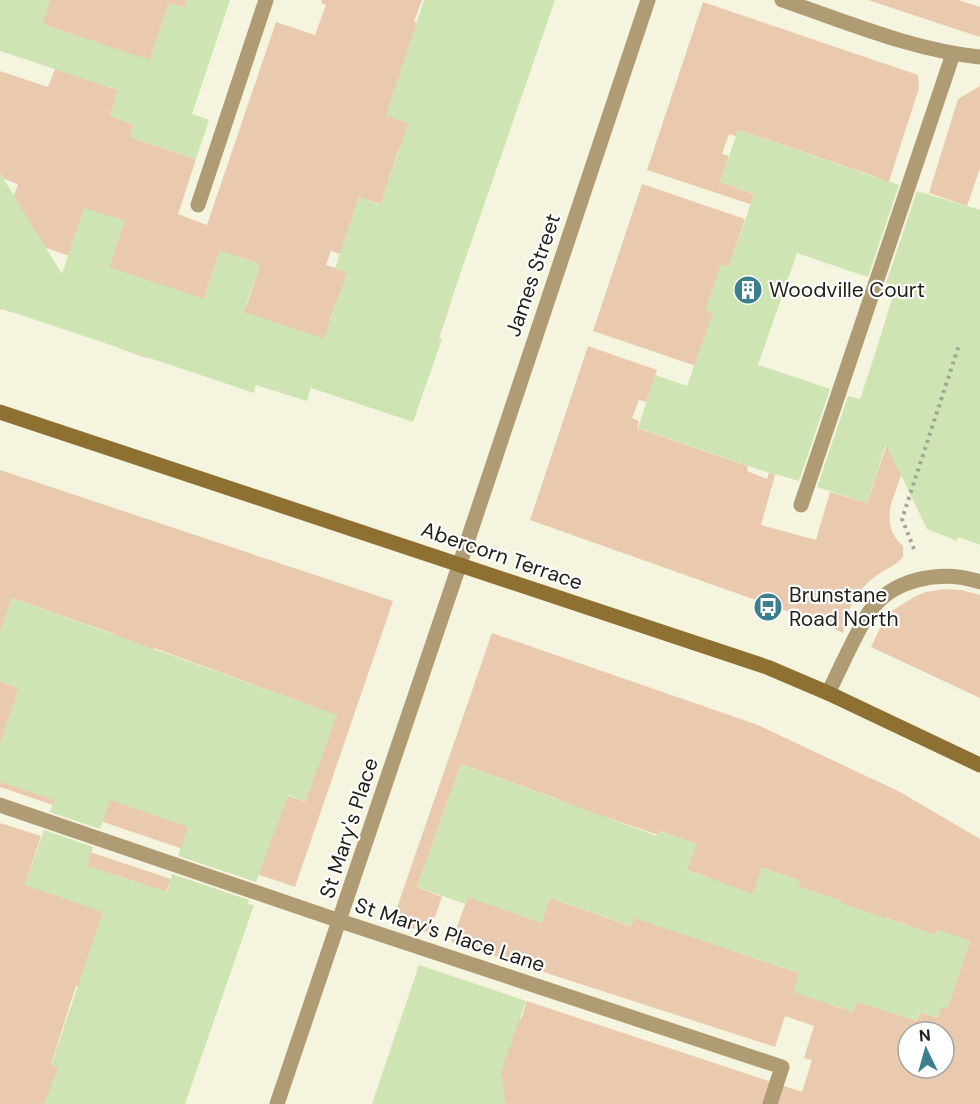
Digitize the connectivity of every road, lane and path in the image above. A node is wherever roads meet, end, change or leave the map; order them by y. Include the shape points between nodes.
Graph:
1 (266, 0) edge
2 (648, 0) edge
3 (782, 0) edge
4 (953, 54) junction
5 (980, 57) edge
6 (198, 205) dead end
7 (959, 345) dead end
8 (0, 412) edge
9 (801, 505) dead end
10 (459, 563) junction
11 (921, 579) junction
12 (980, 582) edge
13 (828, 693) junction
14 (980, 765) edge
15 (0, 805) edge
16 (340, 921) junction
17 (277, 1104) edge
18 (770, 1104) edge

1 - 6 street
2 - 10 street, James Street
3 - 4 street
4 - 5 street
4 - 9 street
7 - 11 path via 902,519 920,564
8 - 10 main road, Abercorn Terrace
10 - 13 main road, Abercorn Terrace via 767,667
10 - 16 street, St Mary's Place
11 - 12 street via 952,576
11 - 13 street via 892,592 869,613
13 - 14 main road, Abercorn Terrace
15 - 16 street, St Mary's Place Lane
16 - 17 street, St Mary's Place
16 - 18 street, St Mary's Place Lane via 782,1067

